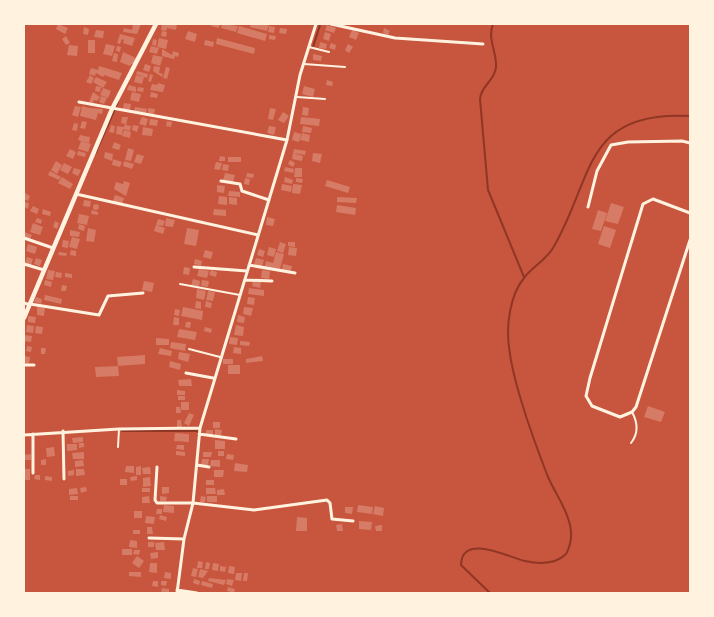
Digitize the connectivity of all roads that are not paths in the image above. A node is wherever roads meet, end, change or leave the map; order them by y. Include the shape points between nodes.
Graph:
1 (156, 24) edge
2 (316, 24) edge
3 (331, 24) edge
4 (484, 44) dead end
5 (309, 47) junction
6 (329, 52) dead end
7 (304, 64) junction
8 (345, 67) dead end
9 (297, 97) junction
10 (325, 99) dead end
11 (79, 102) dead end
12 (113, 109) junction
13 (287, 140) junction
14 (690, 143) edge
15 (221, 181) dead end
16 (77, 194) junction
17 (269, 200) junction
18 (588, 208) dead end
19 (690, 213) edge
20 (258, 235) junction
21 (24, 238) edge
22 (690, 240) edge
23 (53, 248) junction
24 (24, 264) edge
25 (250, 265) junction
26 (194, 267) dead end
27 (44, 270) junction
28 (246, 271) junction
29 (295, 272) dead end
30 (245, 280) junction
31 (272, 281) dead end
32 (180, 284) dead end
33 (143, 293) dead end
34 (240, 295) junction
35 (24, 303) edge
36 (30, 304) junction
37 (24, 318) edge
38 (189, 349) dead end
39 (220, 357) junction
40 (24, 365) edge
41 (34, 365) dead end
42 (186, 373) dead end
43 (213, 378) junction
44 (632, 412) junction
45 (200, 428) junction
46 (120, 429) junction
47 (63, 431) junction
48 (33, 434) junction
49 (199, 434) junction
50 (24, 435) edge
51 (236, 440) dead end
52 (630, 443) dead end
53 (118, 447) dead end
54 (197, 465) junction
55 (157, 467) dead end
56 (209, 467) dead end
57 (33, 473) dead end
58 (64, 479) dead end
59 (193, 503) junction
60 (353, 521) dead end
61 (150, 538) dead end
62 (184, 539) junction
63 (177, 592) edge
64 (197, 593) edge

1 - 12 street
2 - 5 street
3 - 4 street via 394,38
5 - 6 lane
5 - 7 street
7 - 8 lane
7 - 9 street
9 - 10 lane
9 - 13 street
11 - 12 street
12 - 13 street
12 - 16 street
13 - 17 street
14 - 18 street via 628,142 611,145 596,171
15 - 17 street via 240,184 242,191
16 - 20 street
16 - 23 street
17 - 20 street
19 - 44 street via 653,199 643,204 593,370 586,396 592,406 620,417
20 - 25 street
21 - 23 street
22 - 44 street
23 - 27 street
24 - 27 street
25 - 28 street
25 - 29 street
26 - 28 street
27 - 36 street
28 - 30 street
30 - 31 street
30 - 34 street
32 - 34 lane
33 - 36 street via 108,296 99,315
34 - 39 street
35 - 36 street
36 - 37 street
38 - 39 lane
39 - 43 street
40 - 41 street
42 - 43 street
43 - 45 street
44 - 52 lane via 637,431
45 - 46 street
45 - 49 street
46 - 47 street
46 - 53 lane
47 - 48 street
47 - 58 street
48 - 50 street
48 - 57 street
49 - 51 street
49 - 54 street
54 - 56 street
54 - 59 street
55 - 59 street via 155,502
59 - 60 street via 254,510 327,500 332,519
59 - 62 street
61 - 62 street
62 - 63 street
63 - 64 street

